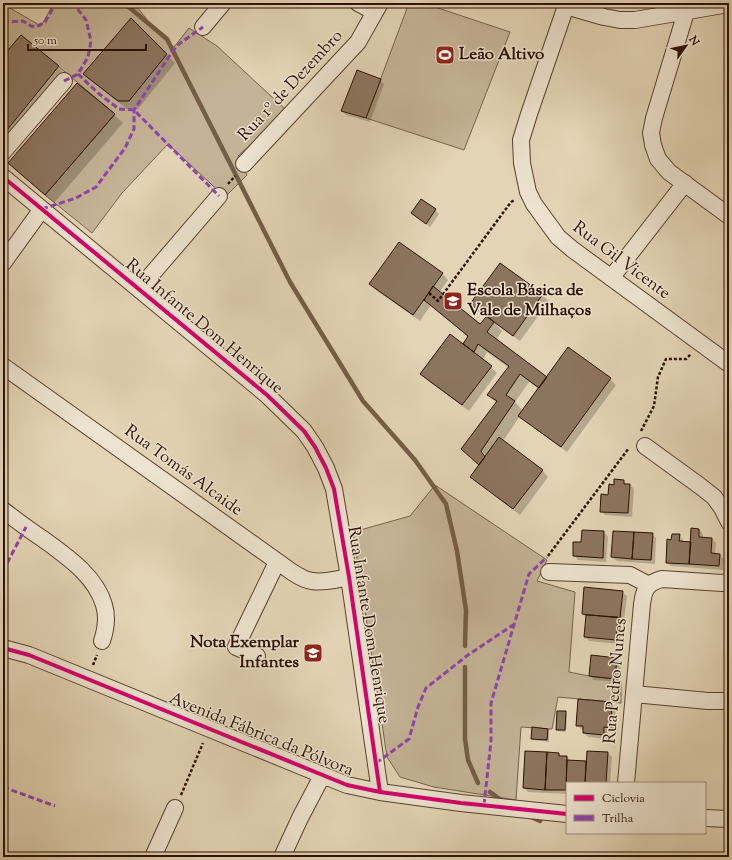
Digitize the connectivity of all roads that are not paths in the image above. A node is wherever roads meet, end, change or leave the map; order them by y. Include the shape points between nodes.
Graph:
1 (223, 3) edge
2 (358, 3) edge
3 (566, 4) edge
4 (729, 4) edge
5 (378, 8) edge
6 (686, 12) junction
7 (203, 27) dead end
8 (64, 81) dead end
9 (3, 152) edge
10 (244, 164) dead end
11 (3, 177) edge
12 (685, 184) junction
13 (219, 196) dead end
14 (42, 209) junction
15 (729, 216) edge
16 (3, 263) edge
17 (611, 278) junction
18 (139, 289) junction
19 (729, 364) edge
20 (3, 366) edge
21 (639, 441) road end
22 (3, 510) edge
23 (729, 522) edge
24 (277, 562) junction
25 (548, 564) road end
26 (349, 577) junction
27 (729, 582) edge
28 (649, 584) junction
29 (102, 641) road end
30 (3, 648) edge
31 (257, 656) dead end
32 (634, 694) junction
33 (729, 701) edge
34 (322, 776) junction
35 (626, 782) edge
36 (380, 792) junction
37 (175, 808) road end
38 (566, 814) edge
39 (706, 818) edge
40 (729, 818) edge
41 (153, 857) edge
42 (282, 857) edge

1 - 7 street
2 - 5 street, Rua 1º de Dezembro
3 - 6 street via 620,20
3 - 17 street, Rua Gil Vicente via 521,140 522,163 528,192 558,237
4 - 6 street
5 - 10 street, Rua 1º de Dezembro via 358,42
6 - 12 street via 651,133 658,159 669,172
8 - 9 street
11 - 14 street, Rua Infante Dom Henrique
12 - 15 street
12 - 17 street
13 - 18 street
14 - 16 street
14 - 18 street, Rua Infante Dom Henrique
17 - 19 street, Rua Gil Vicente
18 - 26 street, Rua Infante Dom Henrique via 267,395 304,431 326,468 334,489
20 - 24 street, Rua Tomás Alcaide
21 - 23 street via 714,497
22 - 29 street via 70,559 87,576 104,604 106,629
24 - 26 street, Rua Tomás Alcaide via 302,578 312,581
24 - 31 street via 236,648
25 - 28 street via 630,576
26 - 36 street, Rua Infante Dom Henrique
27 - 28 street via 662,579
28 - 32 street, Rua Pedro Nunes via 643,595
30 - 34 street, Avenida Fábrica da Pólvora via 29,655 88,678
32 - 33 street
32 - 35 street, Rua Pedro Nunes
34 - 36 street, Avenida Fábrica da Pólvora via 347,785
34 - 42 street
36 - 38 street, Avenida Fábrica da Pólvora
37 - 41 street
39 - 40 street

